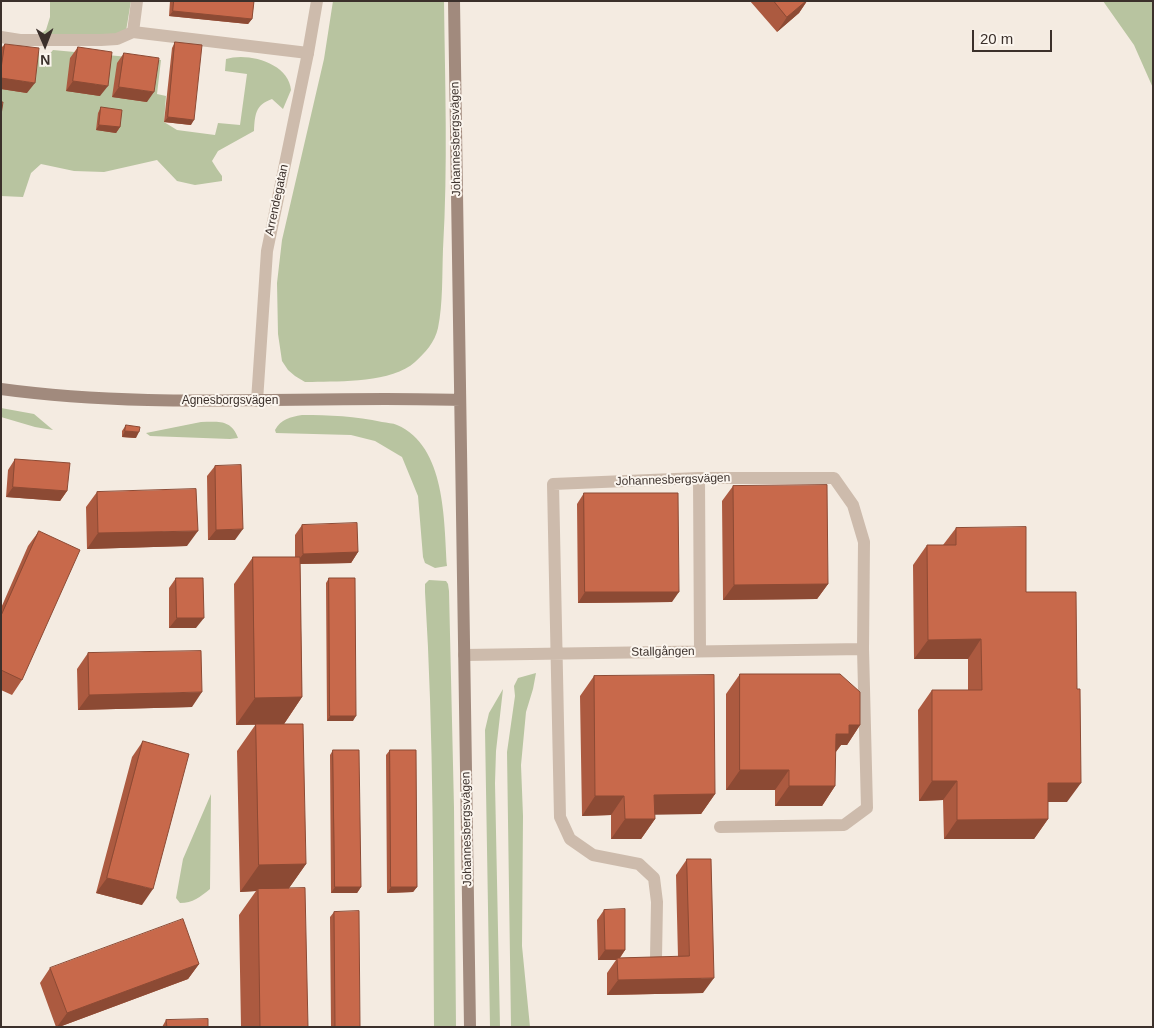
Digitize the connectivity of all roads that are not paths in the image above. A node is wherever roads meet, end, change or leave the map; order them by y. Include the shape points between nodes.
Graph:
1 (137, 1) edge
2 (317, 1) edge
3 (454, 1) edge
4 (133, 32) junction
5 (1, 37) edge
6 (308, 53) junction
7 (1, 389) edge
8 (460, 400) junction
9 (258, 401) junction
10 (699, 478) junction
11 (863, 649) junction
12 (700, 651) junction
13 (557, 654) junction
14 (464, 655) junction
15 (720, 827) dead end
16 (656, 958) edge
17 (470, 1027) edge

1 - 4 street
2 - 6 street, Arrendegatan
3 - 8 street, Johannesbergsvägen
4 - 5 street via 117,39 101,40
4 - 6 street
6 - 9 street, Arrendegatan via 267,251
7 - 9 street, Agnesborgsvägen via 142,401
8 - 9 street, Agnesborgsvägen
8 - 14 street, Johannesbergsvägen
10 - 11 street, Johannesbergsvägen via 834,478 852,505 864,542
10 - 12 street
10 - 13 street, Johannesbergsvägen via 553,484
11 - 12 street, Stallgången
11 - 15 street, Johannesbergsvägen via 866,808 844,825
12 - 13 street, Stallgången
13 - 14 street, Stallgången
13 - 16 street, Johannesbergsvägen via 560,817 570,839 593,855 640,864 654,878
14 - 17 street, Johannesbergsvägen

